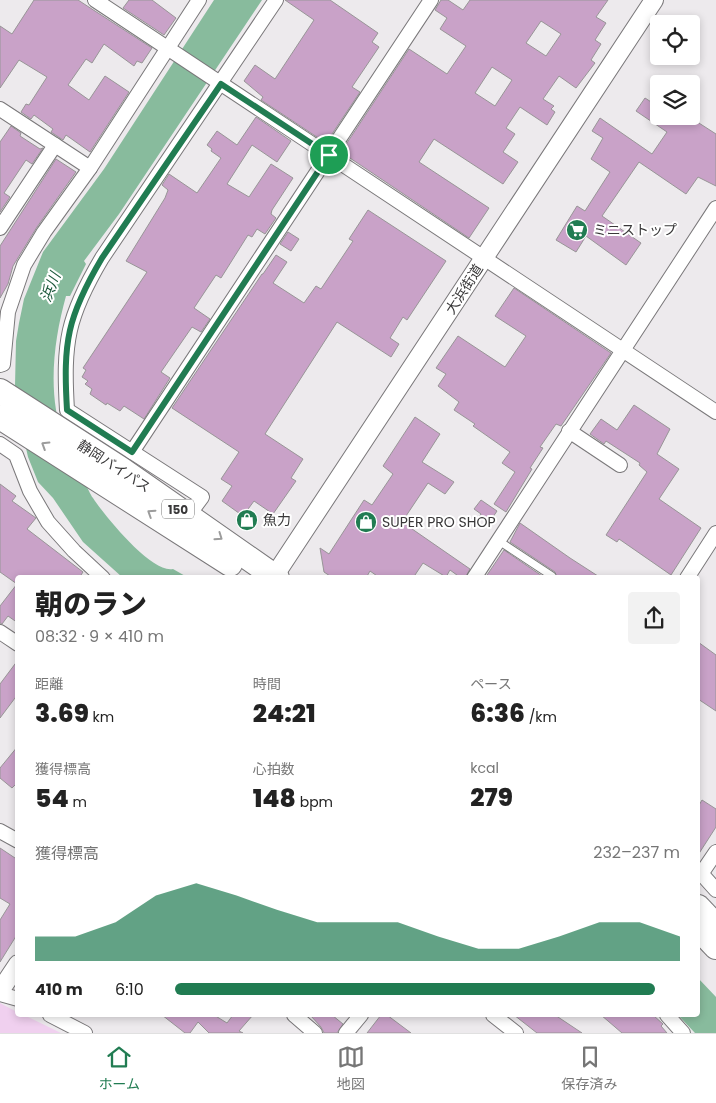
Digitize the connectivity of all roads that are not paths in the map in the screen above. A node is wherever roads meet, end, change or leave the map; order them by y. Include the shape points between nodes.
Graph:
1 (95, 0) edge
2 (199, 0) edge
3 (276, 0) edge
4 (431, 0) edge
5 (654, 0) edge
6 (170, 50) junction
7 (219, 83) junction
8 (0, 109) edge
9 (56, 144) junction
10 (329, 155) junction
11 (90, 168) junction
12 (716, 208) edge
13 (0, 228) edge
14 (484, 258) junction
15 (622, 349) junction
16 (0, 365) edge
17 (2, 392) edge
18 (716, 412) edge
19 (4, 419) edge
20 (570, 431) junction
21 (0, 444) edge
22 (132, 452) junction
23 (620, 465) dead end
24 (188, 516) junction
25 (716, 533) edge
26 (498, 541) junction
27 (100, 575) edge
28 (245, 575) edge
29 (272, 575) edge
30 (276, 575) edge
31 (476, 575) edge
32 (550, 575) edge
33 (689, 575) edge
34 (0, 632) edge
35 (15, 642) edge
36 (0, 831) edge
37 (15, 839) edge
38 (716, 852) edge
39 (700, 871) edge
40 (700, 873) edge
41 (716, 890) edge
42 (700, 909) edge
43 (716, 926) edge
44 (700, 930) edge
45 (716, 947) edge
46 (15, 969) edge
47 (0, 992) edge
48 (15, 997) edge
49 (54, 1017) edge
50 (296, 1017) edge
51 (359, 1017) edge
52 (496, 1017) edge
53 (669, 1017) edge
54 (85, 1033) edge
55 (315, 1033) edge
56 (346, 1033) edge
57 (516, 1033) edge
58 (684, 1033) edge

1 - 6 street
2 - 6 street
3 - 7 street
4 - 10 street
5 - 14 street, 大浜街道
6 - 7 street
6 - 11 street
7 - 10 street
7 - 22 street via 85,286 67,335 67,410
8 - 9 street
9 - 11 street
9 - 13 street
10 - 14 street
10 - 22 street
11 - 16 street via 24,265 8,312 3,364
12 - 15 street
14 - 15 street
14 - 30 street, 大浜街道
15 - 18 street
15 - 20 street
17 - 24 highway, 静岡バイパス / 150
28 -> 19 highway, 静岡バイパス / 150
20 - 23 street
20 - 26 street
21 - 27 street via 16,455 30,491 48,522
22 - 24 street via 202,497
24 -> 29 highway, 静岡バイパス / 150
25 - 33 street
26 - 31 street
26 - 32 lane
34 - 35 street
36 - 37 street
38 - 39 street
40 - 41 street
42 - 43 highway
44 - 45 highway
46 - 47 street
47 - 48 street
49 - 54 street
50 - 55 street
51 - 56 street
52 - 57 street
53 - 58 street

